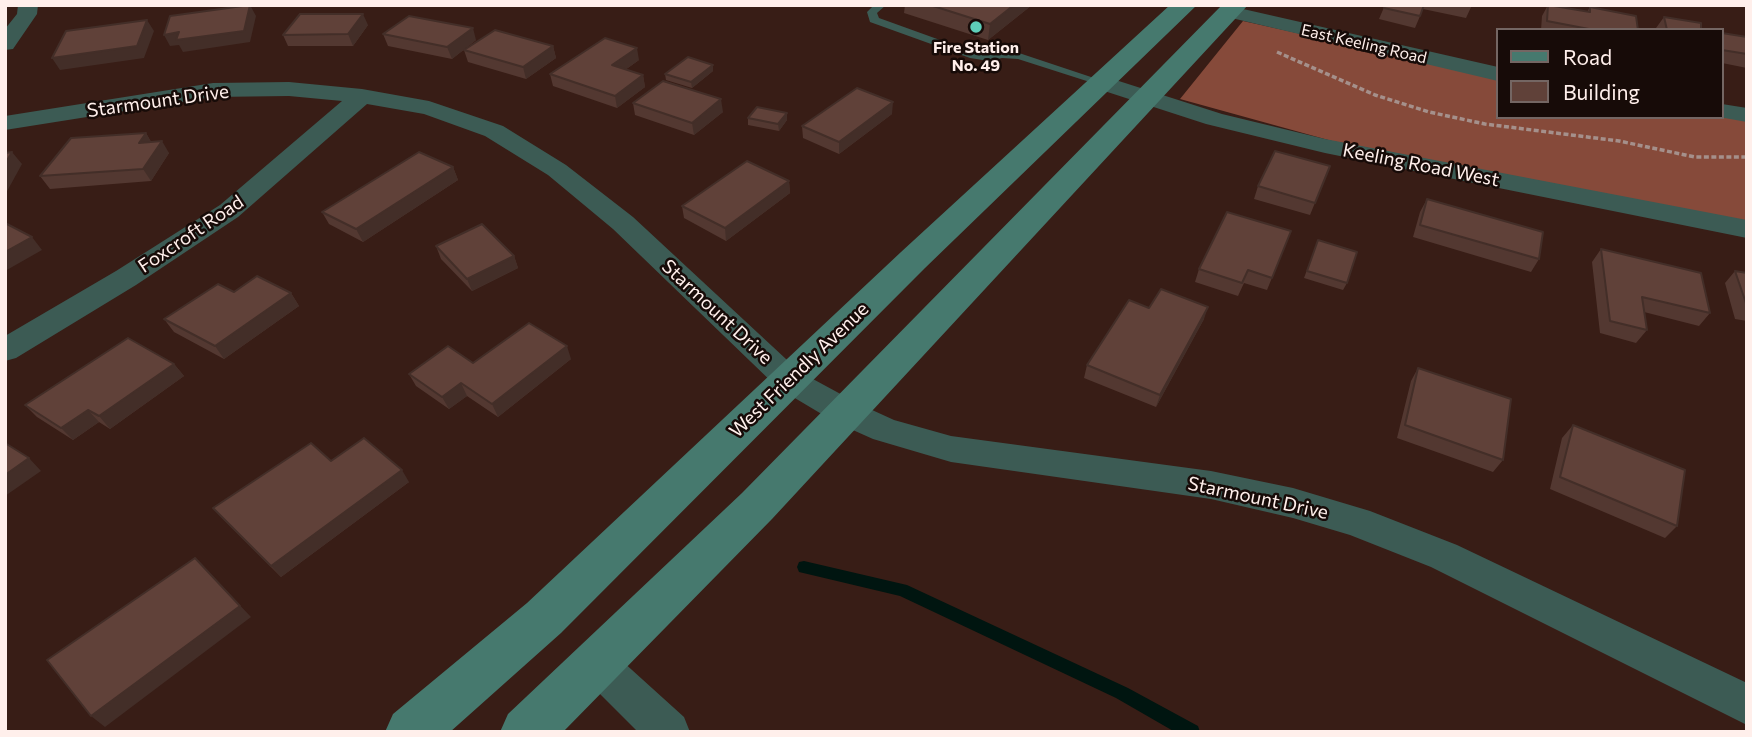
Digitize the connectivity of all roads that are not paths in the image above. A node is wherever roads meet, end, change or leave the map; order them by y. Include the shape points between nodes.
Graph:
1 (28, 5) edge
2 (881, 5) edge
3 (1185, 5) edge
4 (1233, 9) edge
5 (5, 44) edge
6 (1496, 74) edge
7 (1100, 82) junction
8 (362, 96) junction
9 (1147, 97) junction
10 (1724, 111) edge
11 (1747, 115) edge
12 (5, 123) edge
13 (1747, 229) edge
14 (5, 350) edge
15 (789, 380) junction
16 (848, 413) junction
17 (597, 664) junction
18 (1747, 705) edge
19 (411, 732) edge
20 (526, 732) edge
21 (670, 732) edge

1 - 5 street via 27,14
2 - 7 lane via 872,12 874,20 974,56 1019,56
3 - 7 main road, West Friendly Avenue
4 - 6 street, East Keeling Road
4 - 9 main road
7 - 9 street, Keeling Road West
7 - 15 main road, West Friendly Avenue
8 - 12 street, Starmount Drive via 289,89 214,90
8 - 14 street, Foxcroft Road via 229,211
8 - 15 street, Starmount Drive via 429,108 494,131 557,170 623,223
9 - 13 street, Keeling Road West via 1325,146
9 - 16 main road
10 - 11 street
15 - 16 street, Starmount Drive
15 - 19 main road, West Friendly Avenue via 544,618
16 - 17 main road
16 - 18 street, Starmount Drive via 885,430 951,449 1211,485 1357,522 1444,556
17 - 20 main road
17 - 21 street

